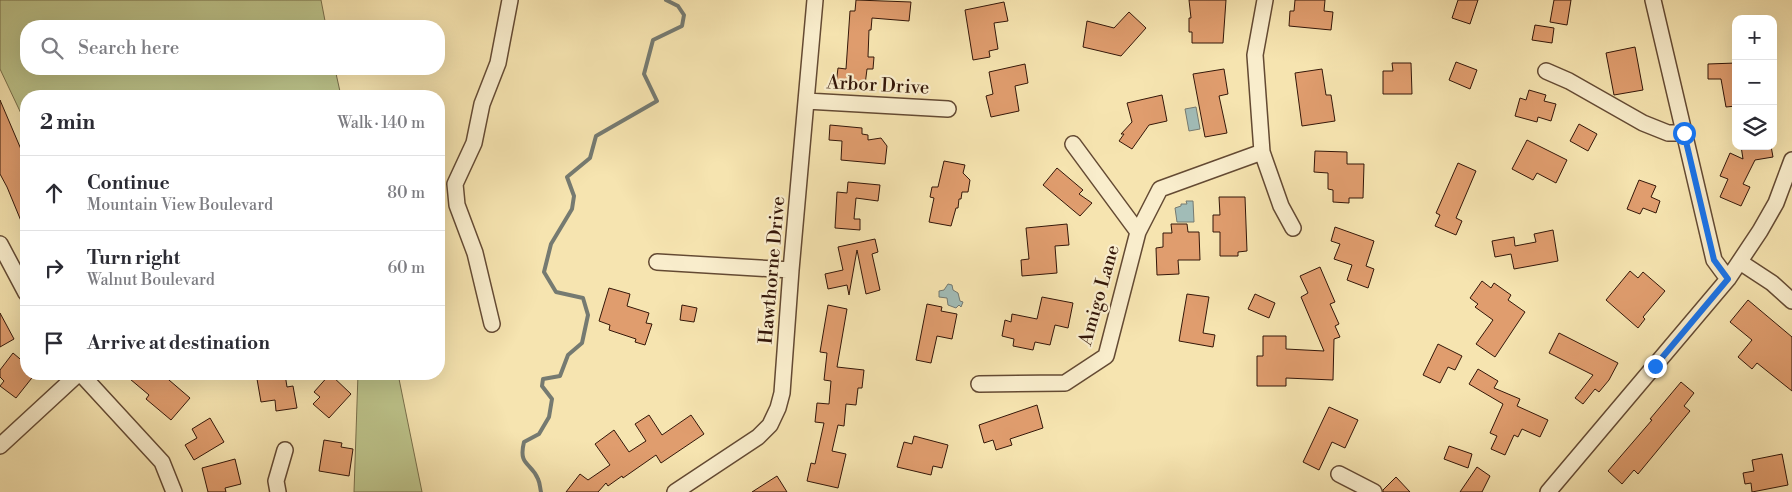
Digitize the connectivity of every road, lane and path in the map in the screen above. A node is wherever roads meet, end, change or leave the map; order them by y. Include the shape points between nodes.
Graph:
1 (510, 0) edge
2 (815, 0) edge
3 (1265, 0) edge
4 (1653, 0) edge
5 (1546, 71) dead end
6 (806, 101) junction
7 (948, 109) dead end
8 (1684, 133) junction
9 (1073, 144) dead end
10 (1262, 152) junction
11 (1792, 160) edge
12 (1293, 228) dead end
13 (1138, 232) junction
14 (0, 244) edge
15 (657, 262) dead end
16 (1740, 262) junction
17 (791, 270) junction
18 (1728, 279) junction
19 (20, 282) edge
20 (1792, 301) edge
21 (492, 324) dead end
22 (72, 380) edge
23 (85, 380) edge
24 (979, 384) dead end
25 (0, 446) edge
26 (285, 450) dead end
27 (1340, 474) dead end
28 (174, 492) edge
29 (278, 492) edge
30 (676, 492) edge
31 (1374, 492) edge
32 (1548, 492) edge

1 - 21 street via 498,63 482,104 474,143 455,184 457,205 475,253
2 - 6 street, Hawthorne Drive
3 - 10 street via 1255,55
4 - 8 street
5 - 8 street via 1643,123 1668,133
6 - 7 street, Arbor Drive
6 - 17 street, Hawthorne Drive
8 - 18 street via 1714,260
9 - 13 street, Amigo Lane
10 - 12 street via 1281,206
10 - 13 street, Amigo Lane via 1160,189
11 - 16 street via 1776,203
13 - 24 street, Amigo Lane via 1106,356 1065,383
14 - 19 street
15 - 17 street
16 - 18 street
16 - 20 street
17 - 30 street, Hawthorne Drive via 782,393 770,425 758,437
18 - 32 street
22 - 25 street
23 - 28 street via 162,462
26 - 29 street via 276,481
27 - 31 street

